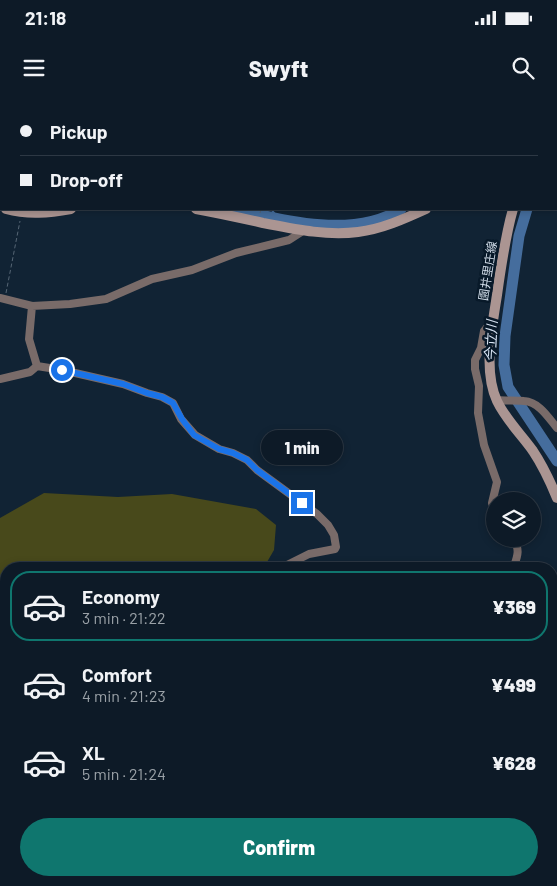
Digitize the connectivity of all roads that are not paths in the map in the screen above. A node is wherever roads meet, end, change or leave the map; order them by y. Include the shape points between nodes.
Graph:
1 (21, 210) edge
2 (65, 210) edge
3 (201, 210) edge
4 (424, 210) edge
5 (513, 210) edge
6 (304, 231) junction
7 (2, 298) edge
8 (32, 306) junction
9 (493, 320) junction
10 (37, 366) junction
11 (0, 379) edge
12 (502, 401) junction
13 (557, 428) edge
14 (495, 492) edge
15 (557, 498) edge
16 (518, 547) edge
17 (293, 562) edge
18 (515, 562) edge

1 - 2 main road via 42,214
3 - 6 main road
4 - 6 main road via 403,220 358,232
5 - 9 main road, 園井里庄線 via 504,242
6 - 8 street via 289,240 236,253 106,298
7 - 8 street
8 - 10 street via 29,338
9 - 12 main road, 園井里庄線 via 490,374 493,389
9 - 14 street via 484,331 475,370 484,444 497,482
10 - 11 street via 30,372
10 - 17 street via 123,384 173,403 194,435 247,460 328,525 334,535 336,549 309,554
12 - 13 street via 532,402
12 - 15 main road, 園井里庄線 via 510,423 532,449
16 - 18 street

